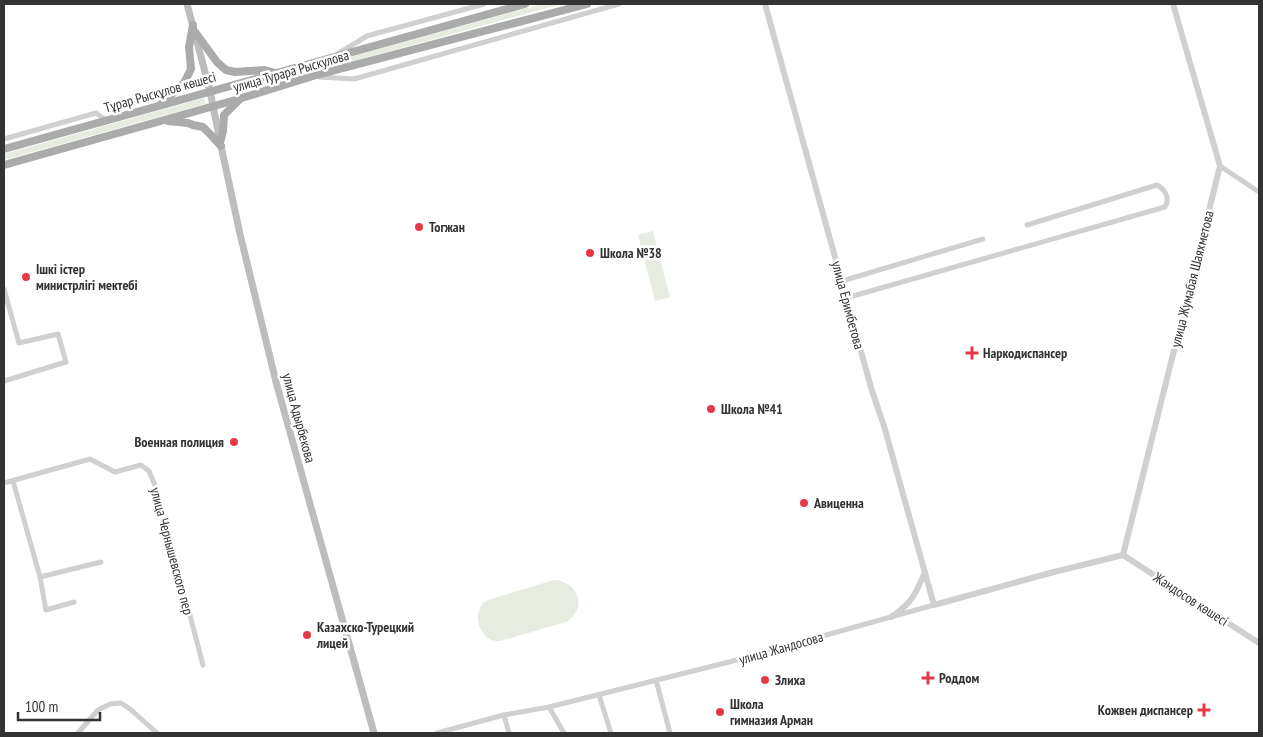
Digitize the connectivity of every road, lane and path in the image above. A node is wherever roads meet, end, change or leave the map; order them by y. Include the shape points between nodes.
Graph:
1 (187, 4) edge
2 (484, 4) edge
3 (525, 4) edge
4 (586, 4) edge
5 (619, 4) edge
6 (765, 4) edge
7 (1173, 4) edge
8 (194, 28) junction
9 (329, 59) junction
10 (275, 73) junction
11 (313, 76) junction
12 (210, 91) junction
13 (241, 97) junction
14 (160, 105) junction
15 (214, 106) junction
16 (106, 120) junction
17 (161, 121) junction
18 (4, 139) edge
19 (220, 145) junction
20 (4, 149) edge
21 (4, 165) edge
22 (1220, 166) junction
23 (1259, 192) edge
24 (1027, 225) dead end
25 (983, 239) dead end
26 (842, 281) junction
27 (4, 289) edge
28 (846, 298) junction
29 (4, 381) edge
30 (13, 480) junction
31 (4, 483) edge
32 (1123, 555) junction
33 (101, 562) dead end
34 (925, 572) junction
35 (40, 577) junction
36 (74, 602) dead end
37 (934, 605) junction
38 (891, 617) junction
39 (1259, 644) edge
40 (203, 665) dead end
41 (656, 680) junction
42 (600, 695) junction
43 (550, 707) junction
44 (504, 715) junction
45 (78, 733) edge
46 (157, 733) edge
47 (374, 733) edge
48 (437, 733) edge
49 (509, 733) edge
50 (564, 733) edge
51 (611, 733) edge
52 (670, 733) edge

1 - 8 main road, улица Адырбекова
2 - 9 street via 367,36
3 - 9 main road, Тұрар Рыскұлов көшесі
4 - 11 main road, улица Турара Рыскулова
5 - 11 street via 354,78
6 - 26 street, улица Еримбетова
7 - 22 street
8 - 10 main road via 222,68 235,72 265,70
8 - 12 main road, улица Адырбекова
8 - 14 main road via 190,47 191,69 184,83
9 - 10 main road, Тұрар Рыскұлов көшесі
10 - 12 main road, Тұрар Рыскұлов көшесі
11 - 13 main road, улица Турара Рыскулова
12 - 14 main road, Тұрар Рыскұлов көшесі
12 - 15 main road, улица Адырбекова
13 - 15 main road, улица Турара Рыскулова
13 - 19 main road via 224,115
14 - 16 main road, Тұрар Рыскұлов көшесі
15 - 17 main road, улица Турара Рыскулова
15 - 19 main road, улица Адырбекова
16 - 18 street via 96,114
16 - 20 main road, Тұрар Рыскұлов көшесі
17 - 19 main road via 203,127
17 - 21 main road, улица Турара Рыскулова
19 - 47 main road, улица Адырбекова via 276,382
22 - 23 street
22 - 32 street, улица Жумабая Шаяхметова
24 - 28 street via 1157,185 1168,199 1165,207
25 - 26 street
26 - 28 street, улица Еримбетова
27 - 29 street via 19,343 58,334 66,362
28 - 34 street, улица Еримбетова
30 - 31 street
30 - 35 street
30 - 40 street, улица Чернышевского пер via 90,459 114,472 141,465 149,471 157,490
32 - 37 street, улица Жандосова
32 - 39 street, Жандосов көшесі
33 - 35 street
34 - 37 street, улица Еримбетова
34 - 38 street via 912,600
35 - 36 street via 46,610
37 - 38 street, улица Жандосова
38 - 41 street, улица Жандосова
41 - 42 street, улица Жандосова
41 - 52 street
42 - 43 street, улица Жандосова
42 - 51 street
43 - 44 street, улица Жандосова
43 - 50 street
44 - 48 street, улица Жандосова
44 - 49 street
45 - 46 street via 98,710 121,703

